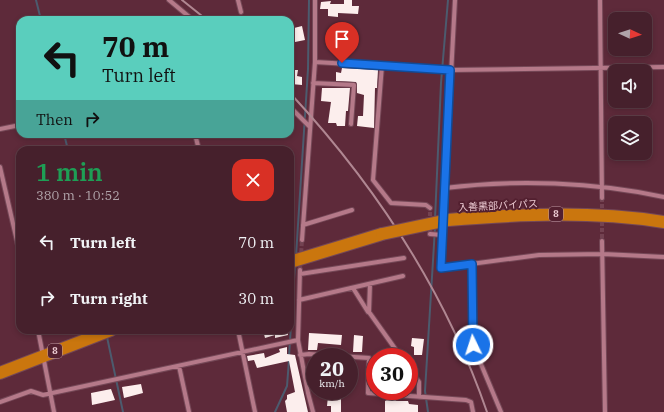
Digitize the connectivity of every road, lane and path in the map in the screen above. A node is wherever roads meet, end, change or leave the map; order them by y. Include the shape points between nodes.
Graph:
1 (169, 0) edge
2 (238, 0) edge
3 (315, 0) edge
4 (455, 0) edge
5 (600, 0) edge
6 (241, 12) dead end
7 (189, 16) edge
8 (315, 62) junction
9 (382, 65) junction
10 (601, 68) junction
11 (664, 68) edge
12 (450, 70) junction
13 (313, 83) junction
14 (294, 111) edge
15 (351, 124) dead end
16 (16, 127) edge
17 (310, 127) junction
18 (0, 129) edge
19 (0, 167) edge
20 (602, 187) junction
21 (445, 188) junction
22 (664, 197) edge
23 (602, 198) tunnel mouth
24 (430, 208) dead end
25 (352, 210) dead end
26 (664, 222) edge
27 (303, 225) junction
28 (430, 234) dead end
29 (442, 235) junction
30 (16, 237) edge
31 (302, 240) tunnel mouth
32 (602, 241) tunnel mouth
33 (603, 254) junction
34 (664, 257) edge
35 (404, 258) dead end
36 (294, 261) edge
37 (472, 264) junction
38 (403, 276) dead end
39 (370, 284) junction
40 (353, 288) junction
41 (299, 300) junction
42 (369, 312) junction
43 (39, 334) edge
44 (101, 334) edge
45 (239, 334) edge
46 (298, 340) junction
47 (395, 348) edge
48 (242, 352) junction
49 (300, 355) junction
50 (44, 356) junction
51 (366, 358) edge
52 (179, 366) junction
53 (0, 372) edge
54 (418, 381) edge
55 (50, 394) junction
56 (419, 397) joint
57 (0, 402) edge
58 (54, 412) edge
59 (189, 412) edge
60 (255, 412) edge
61 (313, 412) edge
62 (473, 412) edge
63 (501, 412) edge
64 (605, 412) edge

1 - 7 street
2 - 6 street
3 - 8 street
4 - 12 street
5 - 10 street
8 - 9 street
8 - 13 street
9 - 12 street
9 - 24 street via 373,180 391,203 426,205
10 - 11 street
10 - 12 street
10 - 20 street
12 - 21 street
13 - 15 street via 354,85
13 - 17 street
14 - 17 street
16 - 18 street
17 - 27 street
19 - 30 street
20 - 21 street via 534,184
20 - 22 street
20 - 23 street
21 - 29 street
25 - 27 street
26 - 36 highway, 入善黒部バイパス / 8, bridge via 633,217 563,214 448,220 382,234
27 - 31 street
28 - 29 street
29 - 37 street via 441,268
32 - 33 street
33 - 34 street
33 - 37 street via 539,255
33 - 64 street
35 - 41 street via 300,272
37 - 63 street via 473,345
38 - 39 street
39 - 40 street
39 - 42 street
40 - 41 street
40 - 42 street
41 - 46 street
42 - 47 street
43 - 50 street
44 - 50 highway, 8
45 - 48 street
46 - 48 street
46 - 49 street
48 - 52 street
48 - 60 street
49 - 51 street
49 - 61 street
50 - 53 highway, 8
50 - 55 street
52 - 55 street
52 - 59 street
54 - 56 street
55 - 57 street via 43,395 31,391
55 - 58 street
56 - 62 street via 466,400 471,402

